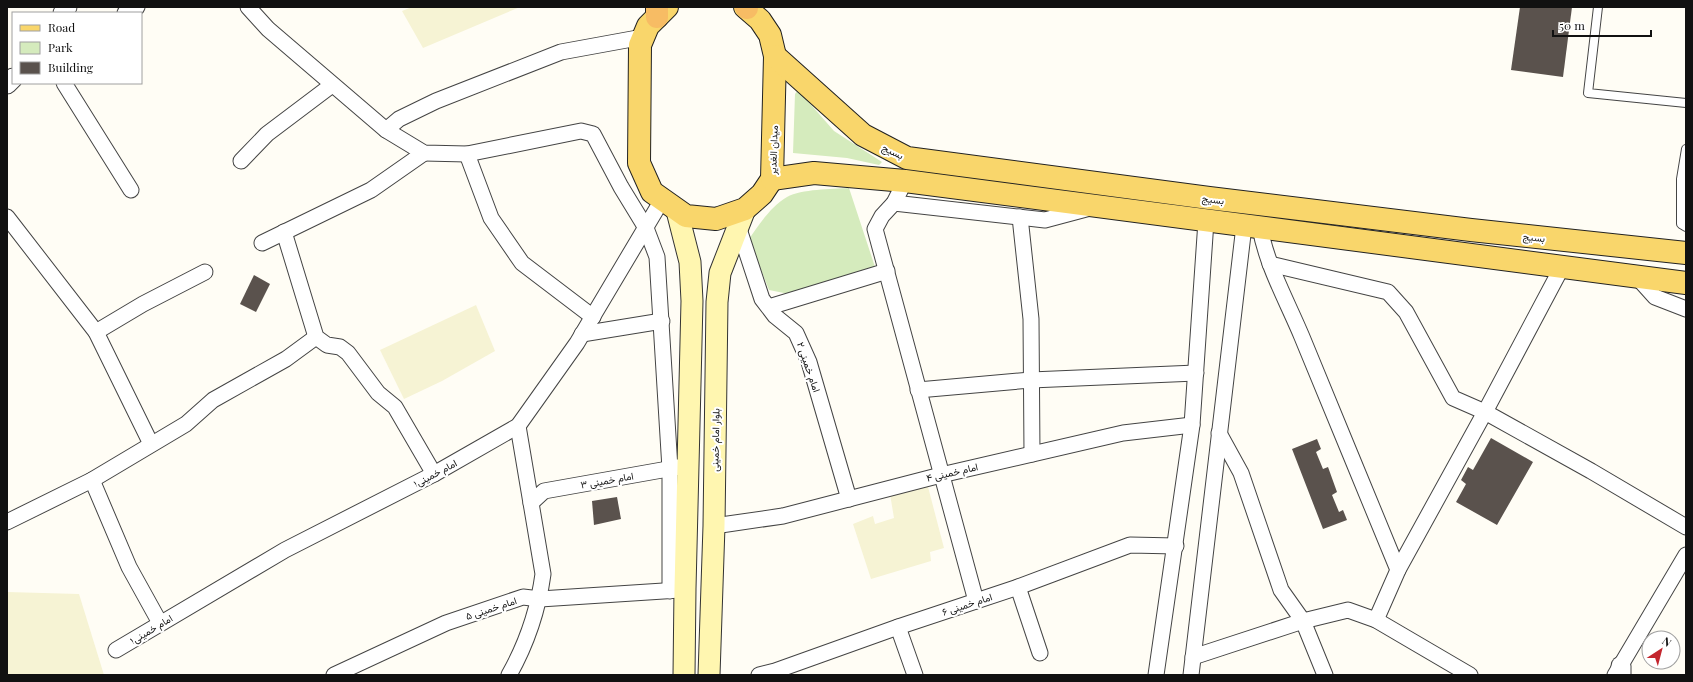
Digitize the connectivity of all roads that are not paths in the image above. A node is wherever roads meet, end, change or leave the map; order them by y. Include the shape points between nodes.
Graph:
1 (138, 7) edge
2 (248, 7) edge
3 (746, 7) edge
4 (1598, 7) edge
5 (660, 10) edge
6 (127, 12) edge
7 (643, 37) junction
8 (775, 56) junction
9 (65, 84) edge
10 (332, 84) junction
11 (1686, 103) edge
12 (386, 130) junction
13 (1686, 149) edge
14 (424, 153) junction
15 (466, 154) junction
16 (907, 158) junction
17 (241, 161) dead end
18 (772, 179) junction
19 (905, 181) junction
20 (131, 190) dead end
21 (894, 203) junction
22 (670, 205) junction
23 (1097, 206) junction
24 (7, 217) edge
25 (741, 217) junction
26 (1020, 217) junction
27 (1206, 221) junction
28 (1252, 227) junction
29 (1686, 227) edge
30 (646, 228) junction
31 (284, 232) junction
32 (262, 243) dead end
33 (1686, 253) edge
34 (1270, 264) junction
35 (1562, 267) junction
36 (887, 271) junction
37 (205, 272) dead end
38 (1637, 277) junction
39 (1686, 283) edge
40 (769, 307) junction
41 (1686, 309) edge
42 (593, 317) junction
43 (662, 321) junction
44 (96, 332) junction
45 (582, 334) junction
46 (316, 337) junction
47 (1196, 372) junction
48 (1032, 380) junction
49 (918, 390) junction
50 (1485, 412) junction
51 (1192, 425) junction
52 (518, 426) junction
53 (1219, 433) junction
54 (151, 444) junction
55 (1032, 454) junction
56 (679, 467) junction
57 (434, 474) junction
58 (941, 475) junction
59 (92, 480) junction
60 (849, 499) junction
61 (531, 503) junction
62 (8, 518) edge
63 (714, 526) junction
64 (1686, 527) edge
65 (1176, 546) junction
66 (1686, 555) edge
67 (1398, 570) junction
68 (1018, 588) junction
69 (677, 590) junction
70 (540, 599) junction
71 (976, 601) junction
72 (1376, 620) junction
73 (1303, 621) junction
74 (160, 624) junction
75 (898, 627) junction
76 (116, 650) dead end
77 (1040, 653) dead end
78 (1194, 668) edge
79 (1619, 672) edge
80 (334, 675) edge
81 (509, 675) edge
82 (684, 675) edge
83 (709, 675) edge
84 (759, 675) edge
85 (916, 675) edge
86 (1156, 675) edge
87 (1325, 675) edge
88 (1470, 675) edge

1 - 6 street
2 - 10 street via 268,29
3 - 8 main road, میدان الغدیر via 760,20 770,35
4 - 11 lane via 1588,93
5 - 7 main road
7 - 12 street via 561,52 436,101 399,119
7 - 22 main road via 640,45 639,163 652,192
8 - 16 main road, بسیج via 863,135
8 - 18 main road, میدان الغدیر
9 - 20 street
10 - 12 street
10 - 17 street via 267,134
12 - 14 street
13 - 29 lane via 1681,179 1681,224
14 - 15 street
14 - 31 street via 371,190
15 - 30 street via 581,131 593,134
15 - 42 street via 491,218 522,263
16 - 19 main road
16 - 33 main road, بسیج via 1471,230
18 - 19 main road via 814,174
18 - 25 main road, میدان الغدیر
19 - 21 street
19 - 23 main road
21 - 26 street
21 - 36 street via 882,216 875,229
22 - 25 main road, میدان الغدیر via 686,216 716,219
22 - 30 street, امام خمینی۱
22 - 56 main road via 690,262 692,301
23 - 26 street via 1045,220
23 - 27 main road
24 - 44 street
25 - 40 street, امام خمینی ۲ via 762,299
25 - 63 main road, بلوار امام خمینی via 720,273 717,302
26 - 48 street via 1031,319
27 - 28 main road
27 - 47 street
28 - 34 street
28 - 35 main road
28 - 53 street
30 - 42 street, امام خمینی۱
30 - 43 street via 657,258
31 - 32 street
31 - 46 street
34 - 50 street via 1388,292 1406,312 1453,398
34 - 67 street
35 - 38 main road
35 - 50 street
36 - 40 street
36 - 49 street
37 - 44 street
38 - 39 main road
38 - 41 street via 1655,297
40 - 60 street, امام خمینی ۲ via 775,316 796,333 809,362
42 - 45 street, امام خمینی۱
43 - 45 street
43 - 56 street
44 - 54 street
45 - 52 street, امام خمینی۱
46 - 54 street via 286,359 213,400 186,424
46 - 57 street via 327,345 340,347 348,353 378,393 395,407
47 - 48 street
47 - 51 street
48 - 49 street
48 - 55 street
49 - 58 street
50 - 64 street
50 - 67 street
51 - 55 street, امام خمینی ۴ via 1122,434
51 - 65 street
52 - 57 street, امام خمینی۱
52 - 61 street
53 - 73 street via 1241,473 1281,590
53 - 78 street
54 - 59 street
55 - 58 street, امام خمینی ۴
56 - 61 street, امام خمینی ۳ via 544,491
56 - 69 main road
57 - 74 street, امام خمینی۱ via 285,550
58 - 60 street, امام خمینی ۴
58 - 71 street
59 - 62 street
59 - 74 street via 129,567
60 - 63 street, امام خمینی ۴ via 782,516
61 - 70 street via 543,574
63 - 83 main road, بلوار امام خمینی
65 - 68 street, امام خمینی ۶ via 1130,545
65 - 86 street
66 - 79 street
67 - 72 street
68 - 71 street, امام خمینی ۶
68 - 77 street
69 - 70 street, امام خمینی ۵
69 - 82 main road
70 - 80 street, امام خمینی ۵ via 524,597 446,622
70 - 81 street via 523,650
71 - 75 street, امام خمینی ۶
72 - 73 street via 1348,610
72 - 88 street
73 - 78 street
73 - 87 street
74 - 76 street, امام خمینی۱
75 - 84 street, امام خمینی ۶
75 - 85 street

